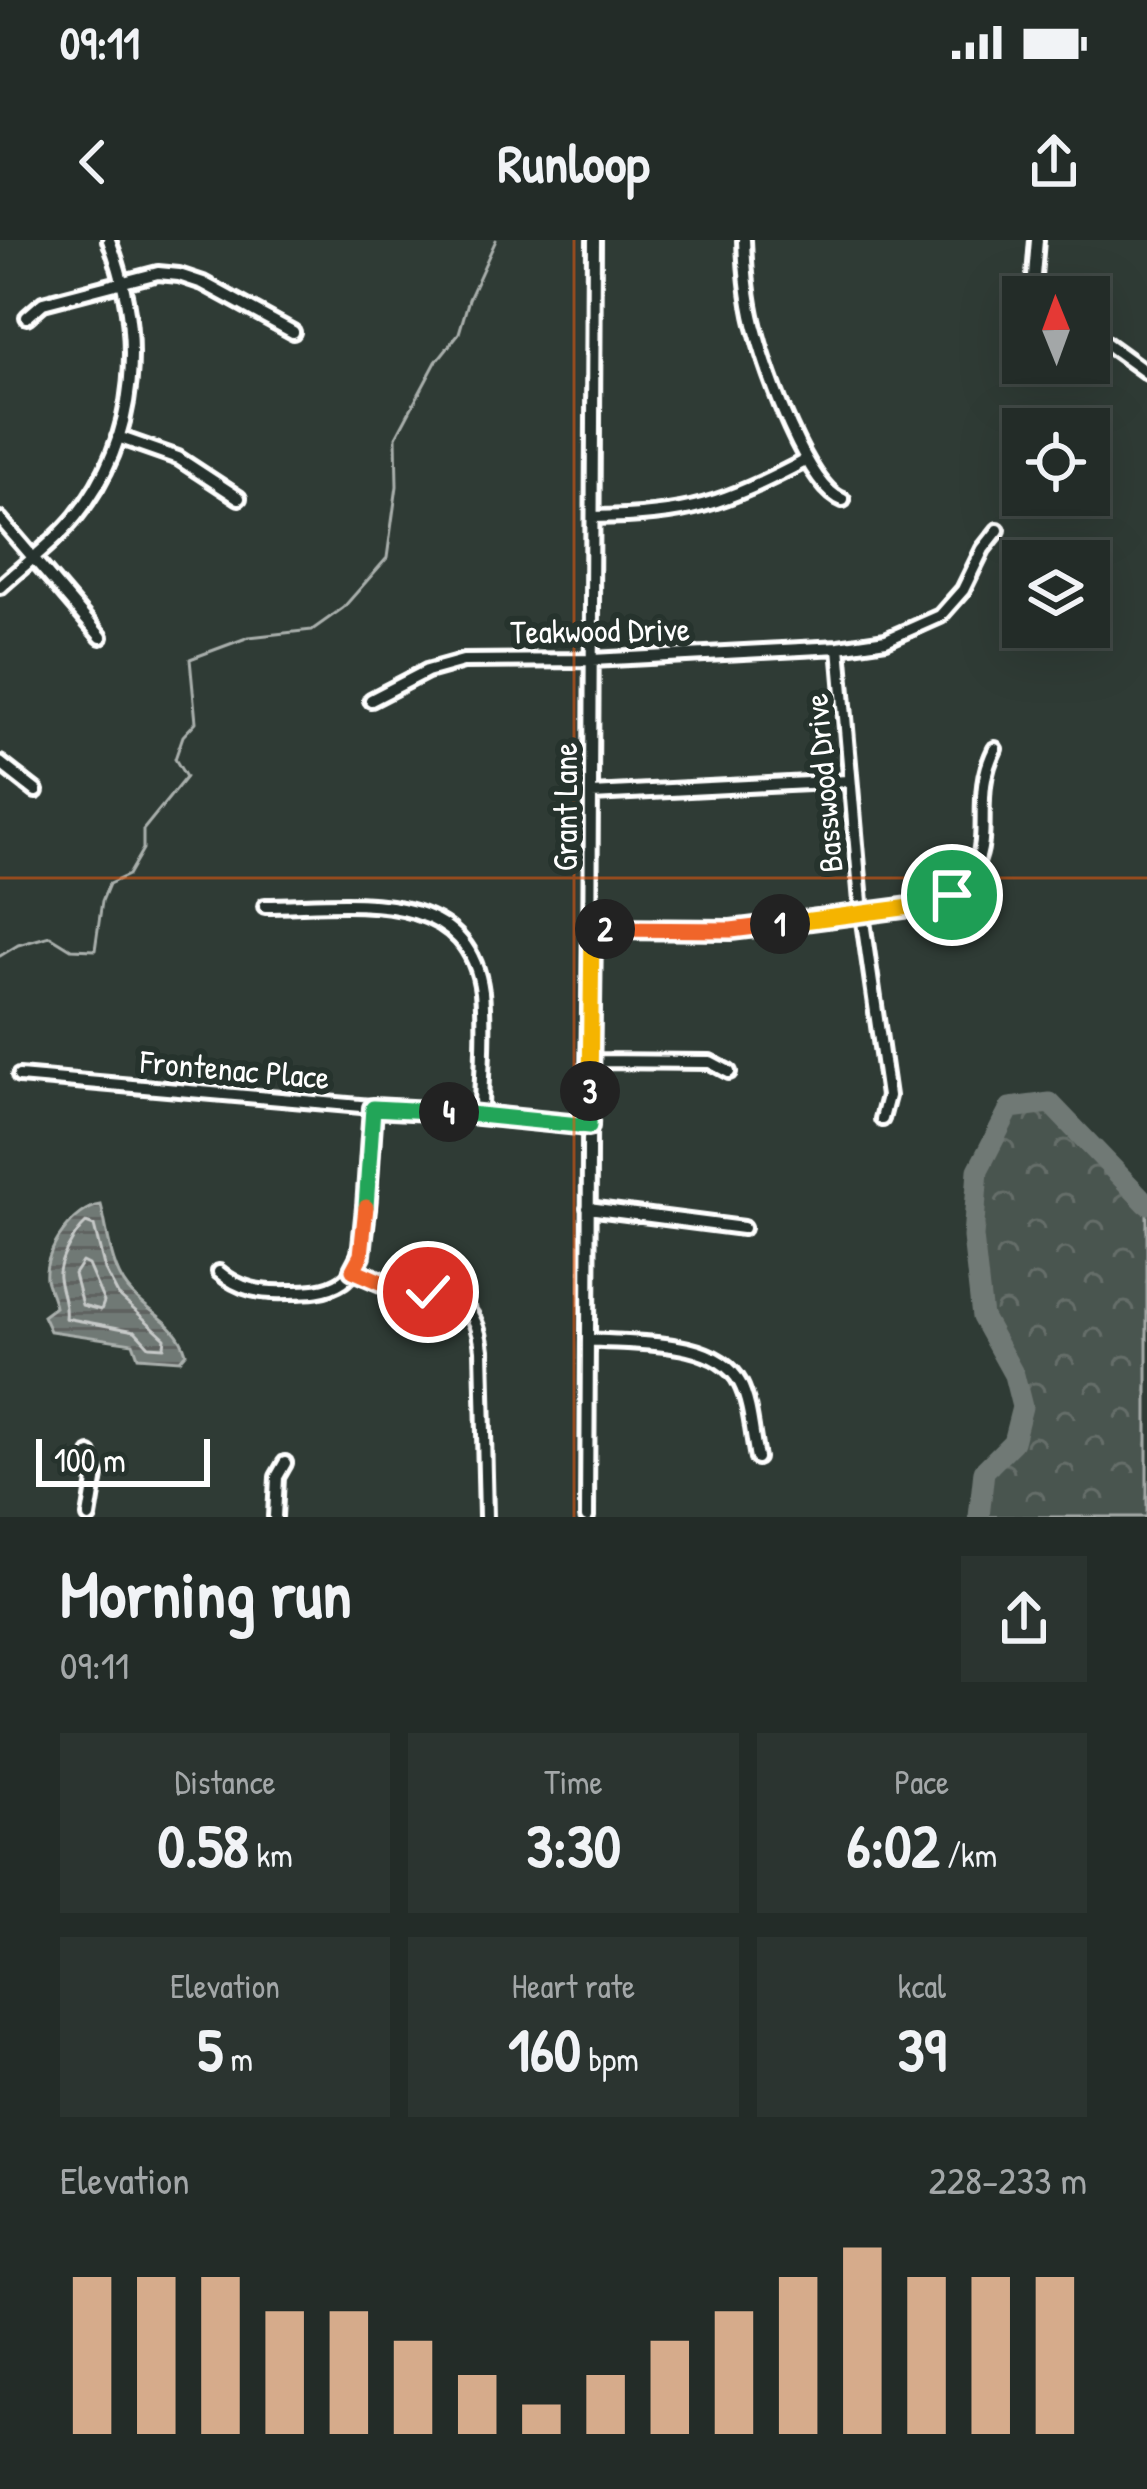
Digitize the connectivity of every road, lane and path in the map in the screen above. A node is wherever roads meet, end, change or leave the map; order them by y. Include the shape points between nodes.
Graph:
1 (109, 240) edge
2 (594, 240) edge
3 (744, 240) edge
4 (1036, 240) edge
5 (1034, 276) edge
6 (124, 281) junction
7 (27, 317) dead end
8 (293, 332) dead end
9 (1110, 346) edge
10 (1147, 373) edge
11 (118, 437) junction
12 (807, 460) junction
13 (239, 499) dead end
14 (843, 500) dead end
15 (592, 518) junction
16 (0, 519) edge
17 (998, 530) dead end
18 (32, 558) junction
19 (0, 586) edge
20 (101, 638) dead end
21 (839, 647) junction
22 (592, 660) junction
23 (371, 700) dead end
24 (995, 749) dead end
25 (0, 763) edge
26 (848, 781) junction
27 (36, 791) dead end
28 (592, 794) junction
29 (265, 906) dead end
30 (862, 914) junction
31 (592, 929) junction
32 (591, 1061) junction
33 (729, 1072) dead end
34 (19, 1076) dead end
35 (373, 1108) junction
36 (481, 1114) junction
37 (882, 1119) dead end
38 (589, 1126) junction
39 (588, 1208) junction
40 (743, 1228) dead end
41 (353, 1270) junction
42 (219, 1272) dead end
43 (587, 1340) junction
44 (90, 1454) dead end
45 (757, 1458) dead end
46 (285, 1462) dead end
47 (89, 1517) edge
48 (275, 1517) edge
49 (486, 1517) edge
50 (587, 1517) edge

1 - 6 street
2 - 15 street, Grant Lane
3 - 12 street via 756,333
4 - 5 street
6 - 7 street via 43,302
6 - 8 street via 179,274
6 - 11 street via 133,356
9 - 10 street
11 - 13 street via 178,458
11 - 18 street via 75,517
12 - 14 street via 830,495
12 - 15 street via 701,509
15 - 22 street, Grant Lane
16 - 18 street
17 - 21 street, Teakwood Drive via 940,616 886,640
18 - 19 street
18 - 20 street
21 - 22 street, Teakwood Drive
21 - 26 street, Basswood Drive
22 - 23 street, Teakwood Drive via 463,661
22 - 28 street, Grant Lane
24 - 30 street via 984,770 983,843 974,873 952,895 926,905
25 - 27 street
26 - 28 street
26 - 30 street, Basswood Drive
28 - 31 street, Grant Lane
29 - 36 street via 381,906 422,912 453,929 476,965 482,993
30 - 31 street via 731,930
30 - 37 street, Basswood Drive via 888,1096
31 - 32 street, Grant Lane
32 - 33 street via 710,1062
32 - 38 street, Grant Lane
34 - 35 street, Frontenac Place
35 - 36 street, Frontenac Place
35 - 41 street
36 - 38 street, Frontenac Place
38 - 39 street, Grant Lane
39 - 40 street
39 - 43 street, Grant Lane
41 - 42 street via 320,1291 280,1292 238,1288
41 - 49 street via 471,1310 482,1350
43 - 45 street via 719,1360 743,1388
43 - 50 street, Grant Lane
44 - 47 street via 96,1475
46 - 48 street

